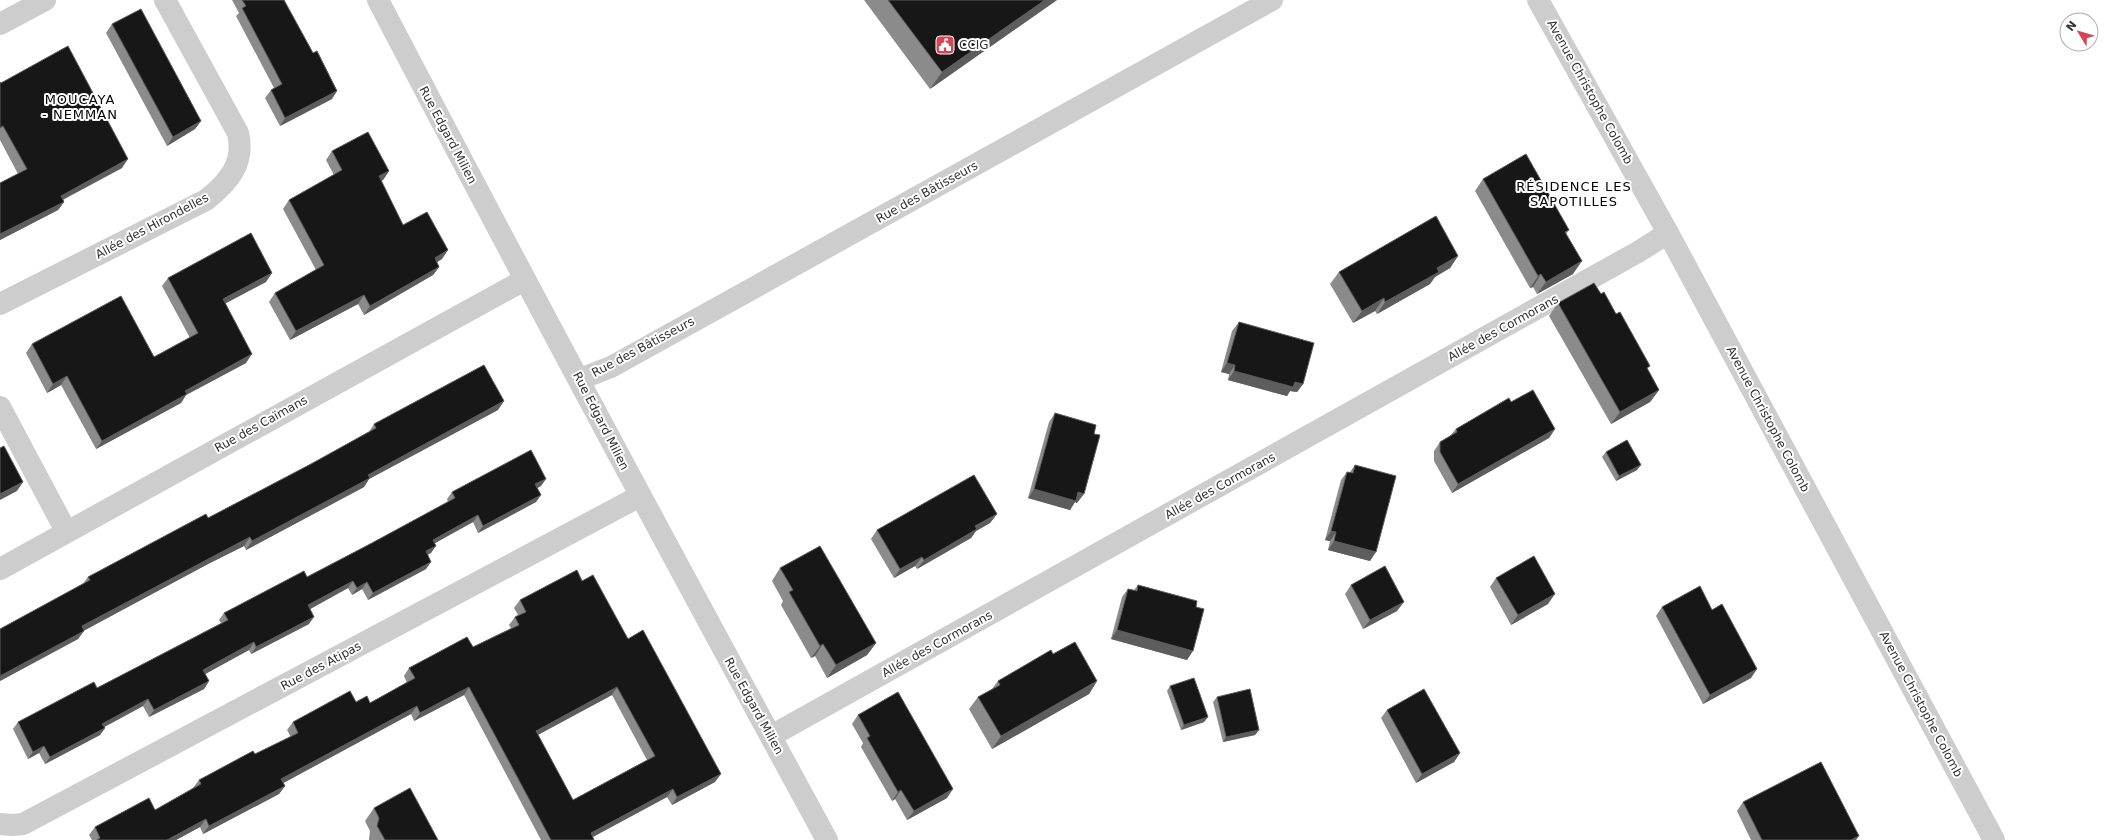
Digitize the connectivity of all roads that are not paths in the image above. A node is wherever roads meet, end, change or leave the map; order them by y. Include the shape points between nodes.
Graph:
1 (45, 0) edge
2 (165, 0) edge
3 (378, 0) edge
4 (1272, 0) edge
5 (1538, 0) edge
6 (0, 24) edge
7 (1668, 233) junction
8 (524, 280) junction
9 (0, 304) edge
10 (580, 379) junction
11 (0, 407) edge
12 (640, 496) junction
13 (66, 531) junction
14 (0, 569) edge
15 (771, 736) junction
16 (0, 824) edge
17 (827, 840) edge
18 (1994, 840) edge

1 - 6 street
2 - 9 street, Allée des Hirondelles via 238,133 240,156 232,174 226,183 206,200
3 - 8 street, Rue Edgard Milien
4 - 10 street, Rue des Bâtisseurs via 618,363
5 - 7 street, Avenue Christophe Colomb
7 - 15 street, Allée des Cormorans via 1632,256
7 - 18 street, Avenue Christophe Colomb
8 - 10 street, Rue Edgard Milien
8 - 13 street, Rue des Caïmans
10 - 12 street, Rue Edgard Milien
11 - 13 street
12 - 15 street, Rue Edgard Milien
12 - 16 street, Rue des Atipas via 23,824
13 - 14 street, Rue des Caïmans
15 - 17 street, Rue Edgard Milien

